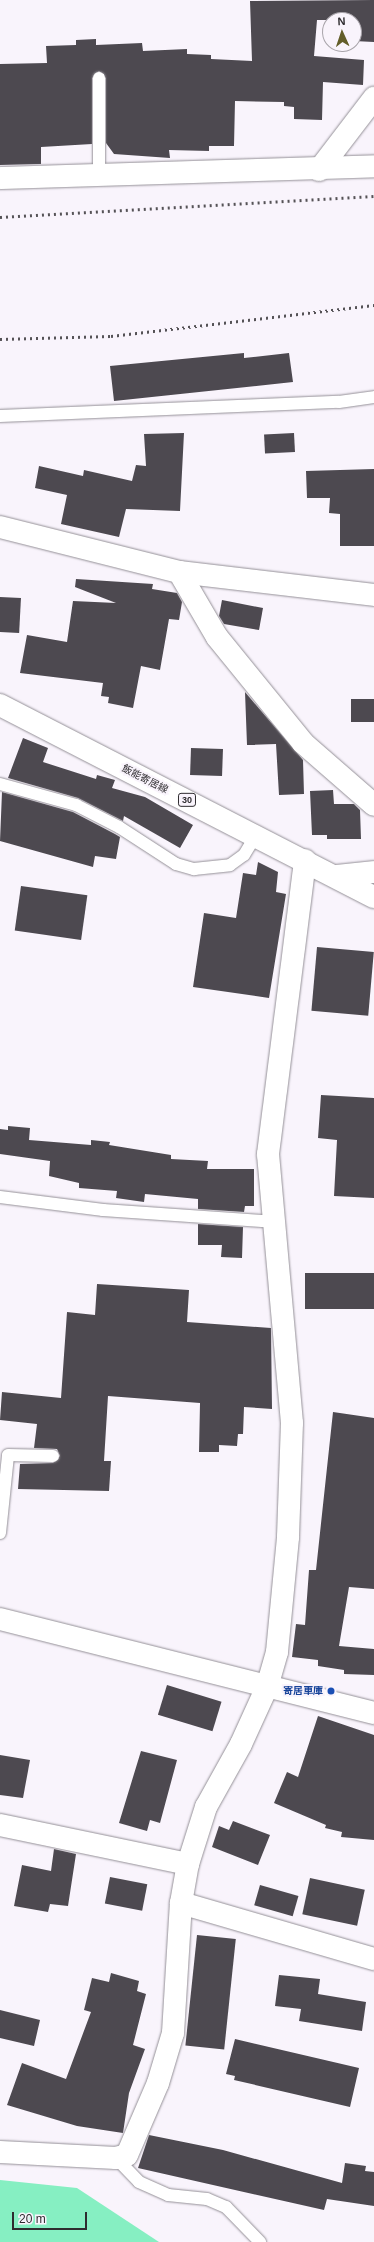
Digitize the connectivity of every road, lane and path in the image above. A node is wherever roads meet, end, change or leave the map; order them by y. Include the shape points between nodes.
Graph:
1 (100, 78) dead end
2 (374, 98) edge
3 (374, 166) edge
4 (319, 170) junction
5 (0, 178) edge
6 (99, 178) junction
7 (374, 397) edge
8 (0, 416) edge
9 (0, 527) edge
10 (179, 572) junction
11 (374, 595) edge
12 (0, 705) edge
13 (0, 784) edge
14 (374, 805) edge
15 (256, 836) junction
16 (305, 860) junction
17 (374, 872) edge
18 (336, 876) junction
19 (374, 897) edge
20 (0, 1197) edge
21 (273, 1222) junction
22 (53, 1456) dead end
23 (0, 1533) edge
24 (0, 1619) edge
25 (267, 1687) junction
26 (374, 1713) edge
27 (0, 1825) edge
28 (188, 1864) junction
29 (181, 1903) junction
30 (374, 1959) edge
31 (0, 2152) edge
32 (116, 2158) junction
33 (260, 2242) edge

1 - 6 lane
2 - 4 street
3 - 4 street
4 - 6 street
5 - 6 street
7 - 8 lane via 339,402
9 - 10 street
10 - 11 street
10 - 14 street via 217,637 303,743
12 - 15 street, 飯能寄居線 / 30
13 - 15 lane via 76,805 119,827 176,864 194,869 230,865 244,855
15 - 16 street, 飯能寄居線 / 30
16 - 18 street, 飯能寄居線 / 30
16 - 21 street via 268,1154
17 - 18 street
18 - 19 street, 飯能寄居線 / 30
20 - 21 lane via 103,1210
21 - 25 street via 292,1423 288,1536 277,1652
22 - 23 lane via 8,1455
24 - 25 street
25 - 26 street
25 - 28 street via 241,1744 206,1807
27 - 28 street
28 - 29 street
29 - 30 street
29 - 32 street via 173,2033 158,2083 127,2154
31 - 32 street
32 - 33 lane via 146,2186 168,2195 207,2199 226,2207

